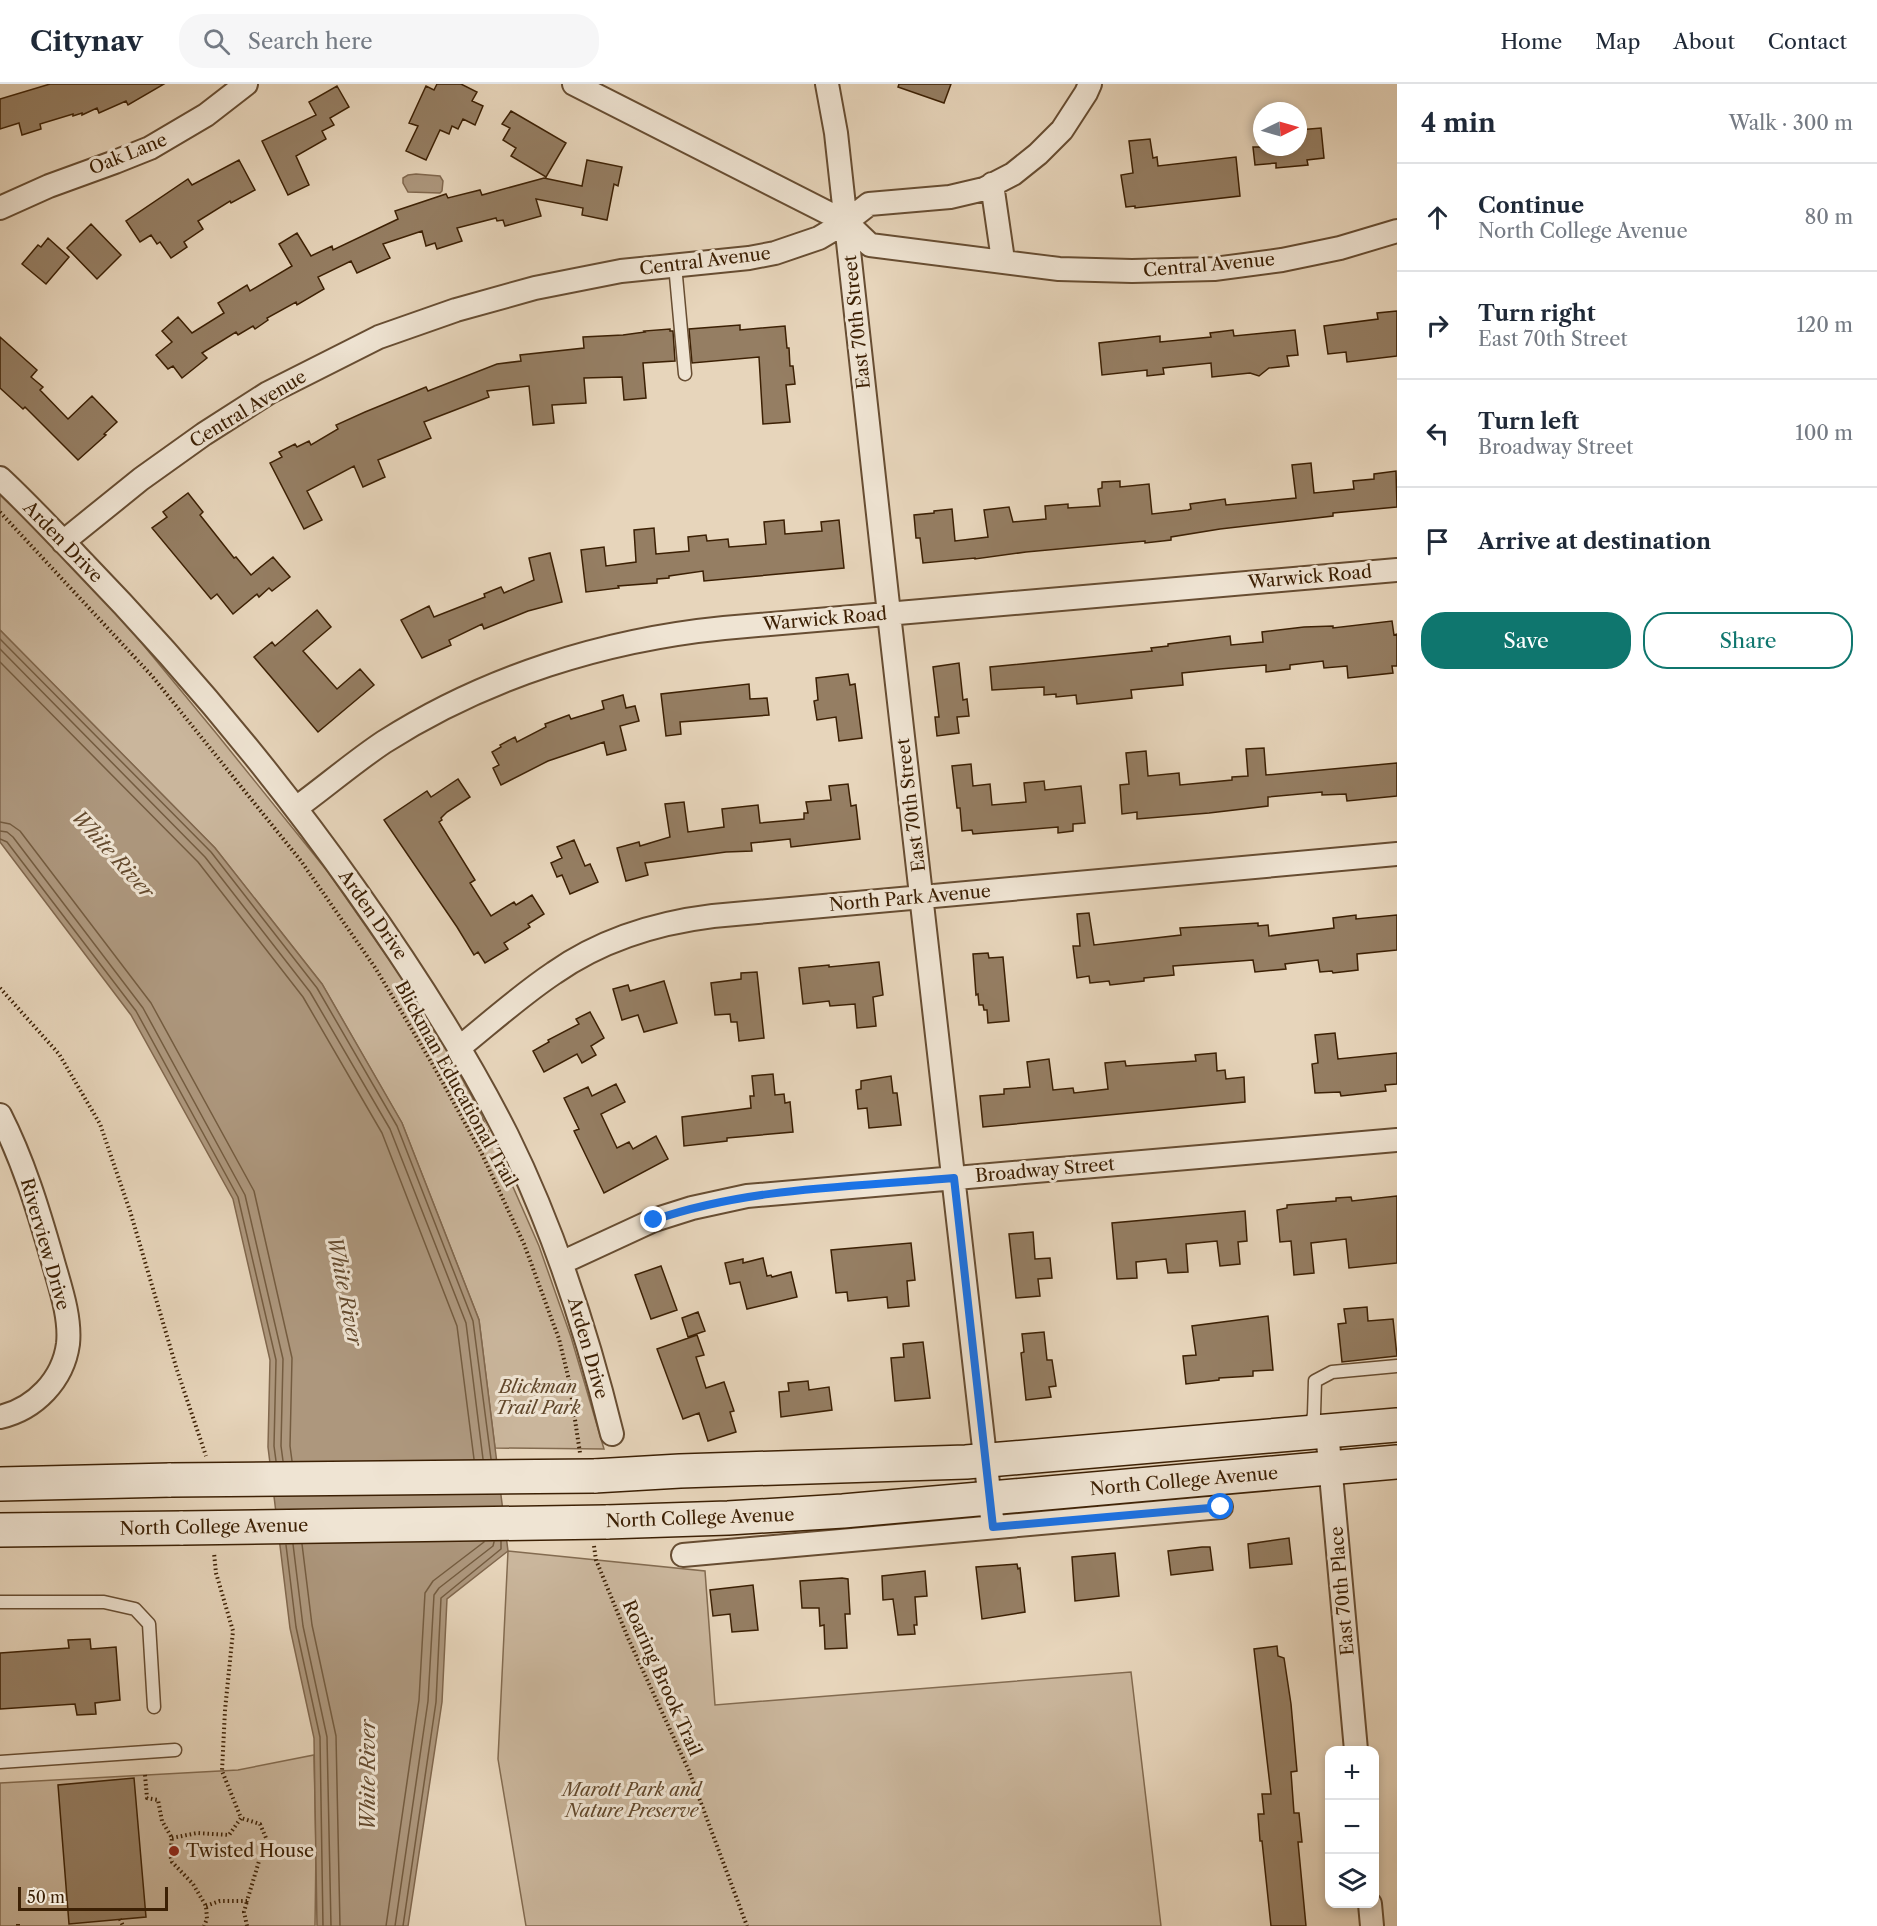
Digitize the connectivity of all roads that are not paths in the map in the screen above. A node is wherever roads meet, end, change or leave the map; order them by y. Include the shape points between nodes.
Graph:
1 (246, 84) edge
2 (574, 84) edge
3 (827, 84) edge
4 (1090, 84) edge
5 (992, 184) junction
6 (0, 208) edge
7 (846, 222) junction
8 (1397, 231) edge
9 (1003, 261) junction
10 (675, 265) junction
11 (685, 374) dead end
12 (0, 478) edge
13 (63, 542) junction
14 (1397, 570) edge
15 (889, 614) junction
16 (296, 808) junction
17 (1397, 854) edge
18 (921, 897) junction
19 (460, 1047) junction
20 (0, 1115) edge
21 (1397, 1140) edge
22 (954, 1178) junction
23 (561, 1263) junction
24 (1397, 1366) edge
25 (0, 1417) edge
26 (1397, 1425) edge
27 (1319, 1432) junction
28 (612, 1434) dead end
29 (986, 1461) junction
30 (1397, 1462) edge
31 (1330, 1468) junction
32 (0, 1484) edge
33 (1221, 1507) dead end
34 (992, 1512) junction
35 (0, 1530) edge
36 (683, 1555) dead end
37 (0, 1602) edge
38 (154, 1707) dead end
39 (1356, 1746) edge
40 (174, 1750) dead end
41 (0, 1762) edge
42 (1370, 1908) edge
43 (1372, 1926) edge

1 - 6 street, Oak Lane via 206,115 150,148
2 - 7 street
3 - 7 street, East 70th Street
4 - 5 street via 1062,130 1027,163
5 - 7 street via 950,197 869,204
5 - 9 street
7 - 9 street, Central Avenue via 870,244
7 - 10 street, Central Avenue via 819,238 775,253
7 - 15 street, East 70th Street
8 - 9 street, Central Avenue via 1314,254 1214,269 1082,270
10 - 11 lane
10 - 13 street, Central Avenue via 535,288 379,337 268,393 204,434
12 - 13 street, Arden Drive
13 - 16 street, Arden Drive via 185,672
14 - 15 street, Warwick Road
15 - 16 street, Warwick Road via 678,633 543,666 431,715 383,743
15 - 18 street, East 70th Street
16 - 19 street, Arden Drive via 402,956
17 - 18 street, North Park Avenue
18 - 19 street, North Park Avenue via 713,916 640,931 588,952 555,972
18 - 22 street, East 70th Street
19 - 23 street, Arden Drive via 507,1136
20 - 25 street, Riverview Drive via 44,1228 59,1278 68,1341 58,1373 41,1396
21 - 22 street, Broadway Street
22 - 23 street, Broadway Street via 720,1201 645,1223
22 - 29 street, East 70th Street
23 - 28 street, Arden Drive via 594,1362
24 - 27 lane via 1332,1372 1315,1381 1314,1414
26 - 27 main road, North College Avenue
27 - 29 main road, North College Avenue
27 - 31 street, East 70th Place
29 - 32 main road, North College Avenue, bridge via 587,1467
29 - 34 street, East 70th Street
30 - 31 main road, North College Avenue
31 - 34 main road, North College Avenue
31 - 39 street, East 70th Place
33 - 34 street, North College Avenue
34 - 35 main road, North College Avenue, bridge via 780,1515 599,1529
34 - 36 street, North College Avenue
37 - 38 lane via 104,1602 135,1609 149,1624
40 - 41 lane
42 - 43 street

